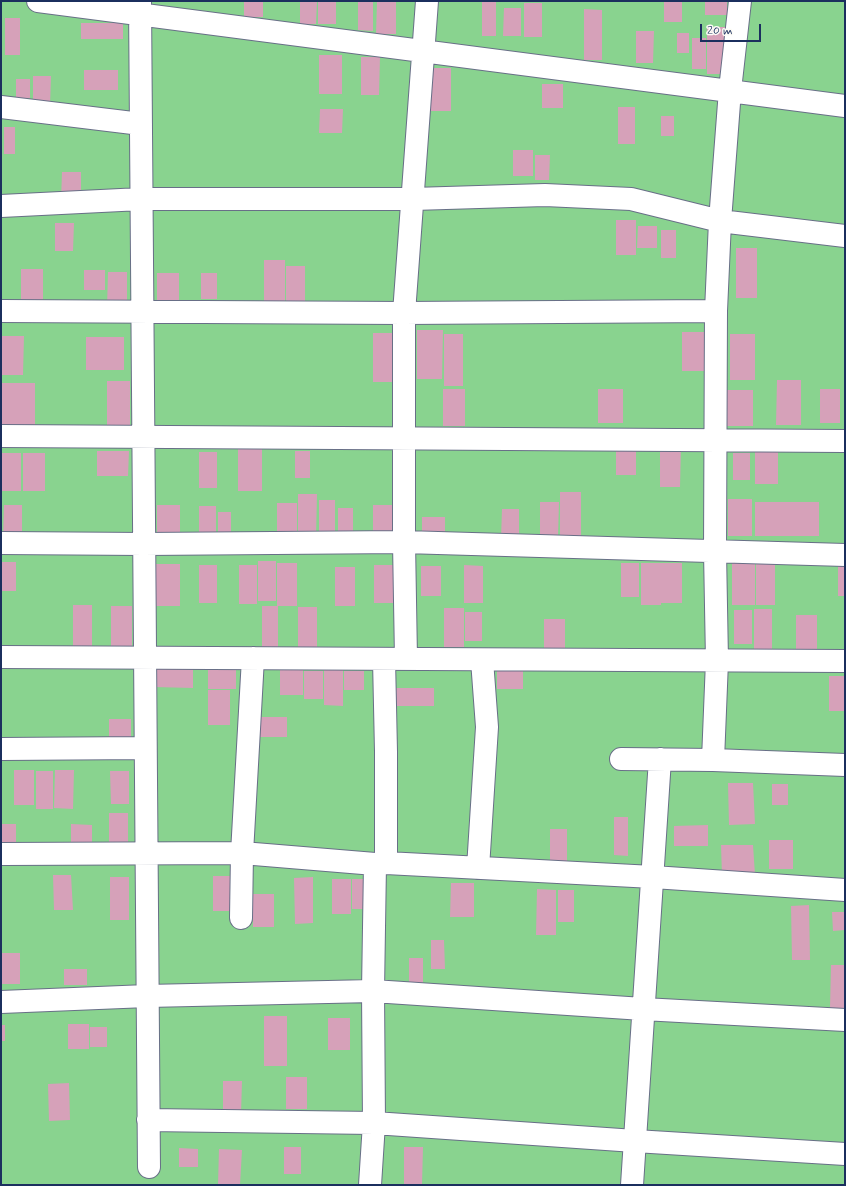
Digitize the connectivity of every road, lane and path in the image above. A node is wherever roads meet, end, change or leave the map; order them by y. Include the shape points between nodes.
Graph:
1 (38, 1) edge
2 (427, 1) edge
3 (740, 1) edge
4 (140, 8) edge
5 (423, 50) junction
6 (730, 90) junction
7 (845, 106) edge
8 (1, 107) edge
9 (141, 124) junction
10 (142, 199) junction
11 (413, 199) junction
12 (1, 206) edge
13 (720, 221) junction
14 (845, 236) edge
15 (1, 311) edge
16 (142, 312) junction
17 (716, 312) junction
18 (404, 314) junction
19 (1, 436) edge
20 (143, 437) junction
21 (404, 438) junction
22 (714, 440) junction
23 (845, 441) edge
24 (404, 542) junction
25 (1, 543) edge
26 (144, 544) junction
27 (715, 551) junction
28 (845, 555) edge
29 (1, 657) edge
30 (145, 658) junction
31 (253, 658) junction
32 (384, 659) junction
33 (406, 659) junction
34 (482, 660) junction
35 (717, 661) junction
36 (845, 661) edge
37 (146, 748) junction
38 (1, 750) edge
39 (621, 759) dead end
40 (660, 759) junction
41 (713, 760) junction
42 (845, 766) edge
43 (242, 853) junction
44 (1, 854) edge
45 (146, 854) junction
46 (380, 864) junction
47 (478, 868) junction
48 (653, 877) junction
49 (845, 890) edge
50 (241, 918) dead end
51 (373, 991) junction
52 (148, 996) junction
53 (1, 1002) edge
54 (643, 1009) junction
55 (845, 1020) edge
56 (148, 1120) junction
57 (374, 1123) junction
58 (635, 1141) junction
59 (845, 1154) edge
60 (148, 1167) dead end
61 (370, 1185) edge
62 (632, 1185) edge

1 - 4 street
2 - 5 street
3 - 6 street
4 - 5 street
4 - 9 street
5 - 6 street
5 - 11 street
6 - 7 street
6 - 13 street
8 - 9 street
9 - 10 street
10 - 11 street
10 - 12 street
10 - 16 street
11 - 13 street via 545,195 631,199
11 - 18 street
13 - 14 street
13 - 17 street
15 - 16 street
16 - 18 street
16 - 20 street
17 - 18 street
17 - 22 street
18 - 21 street
19 - 20 street
20 - 21 street
20 - 26 street
21 - 22 street
21 - 24 street
22 - 23 street
22 - 27 street
24 - 26 street
24 - 27 street
24 - 33 street
25 - 26 street
26 - 30 street
27 - 28 street
27 - 35 street
29 - 30 street
30 - 31 street
30 - 37 street
31 - 32 street
31 - 43 street
32 - 33 street
32 - 46 street via 386,760
33 - 34 street
34 - 35 street
34 - 47 street via 488,727
35 - 36 street
35 - 41 street
37 - 38 street
37 - 45 street
39 - 40 street
40 - 41 street
40 - 48 street
41 - 42 street
43 - 45 street
43 - 46 street
43 - 50 street
44 - 45 street
45 - 52 street
46 - 47 street
46 - 51 street
47 - 48 street
48 - 49 street
48 - 54 street
51 - 52 street
51 - 54 street
51 - 57 street
52 - 53 street
52 - 56 street
54 - 55 street
54 - 58 street
56 - 57 street
56 - 60 street
57 - 58 street
57 - 61 street
58 - 59 street
58 - 62 street

